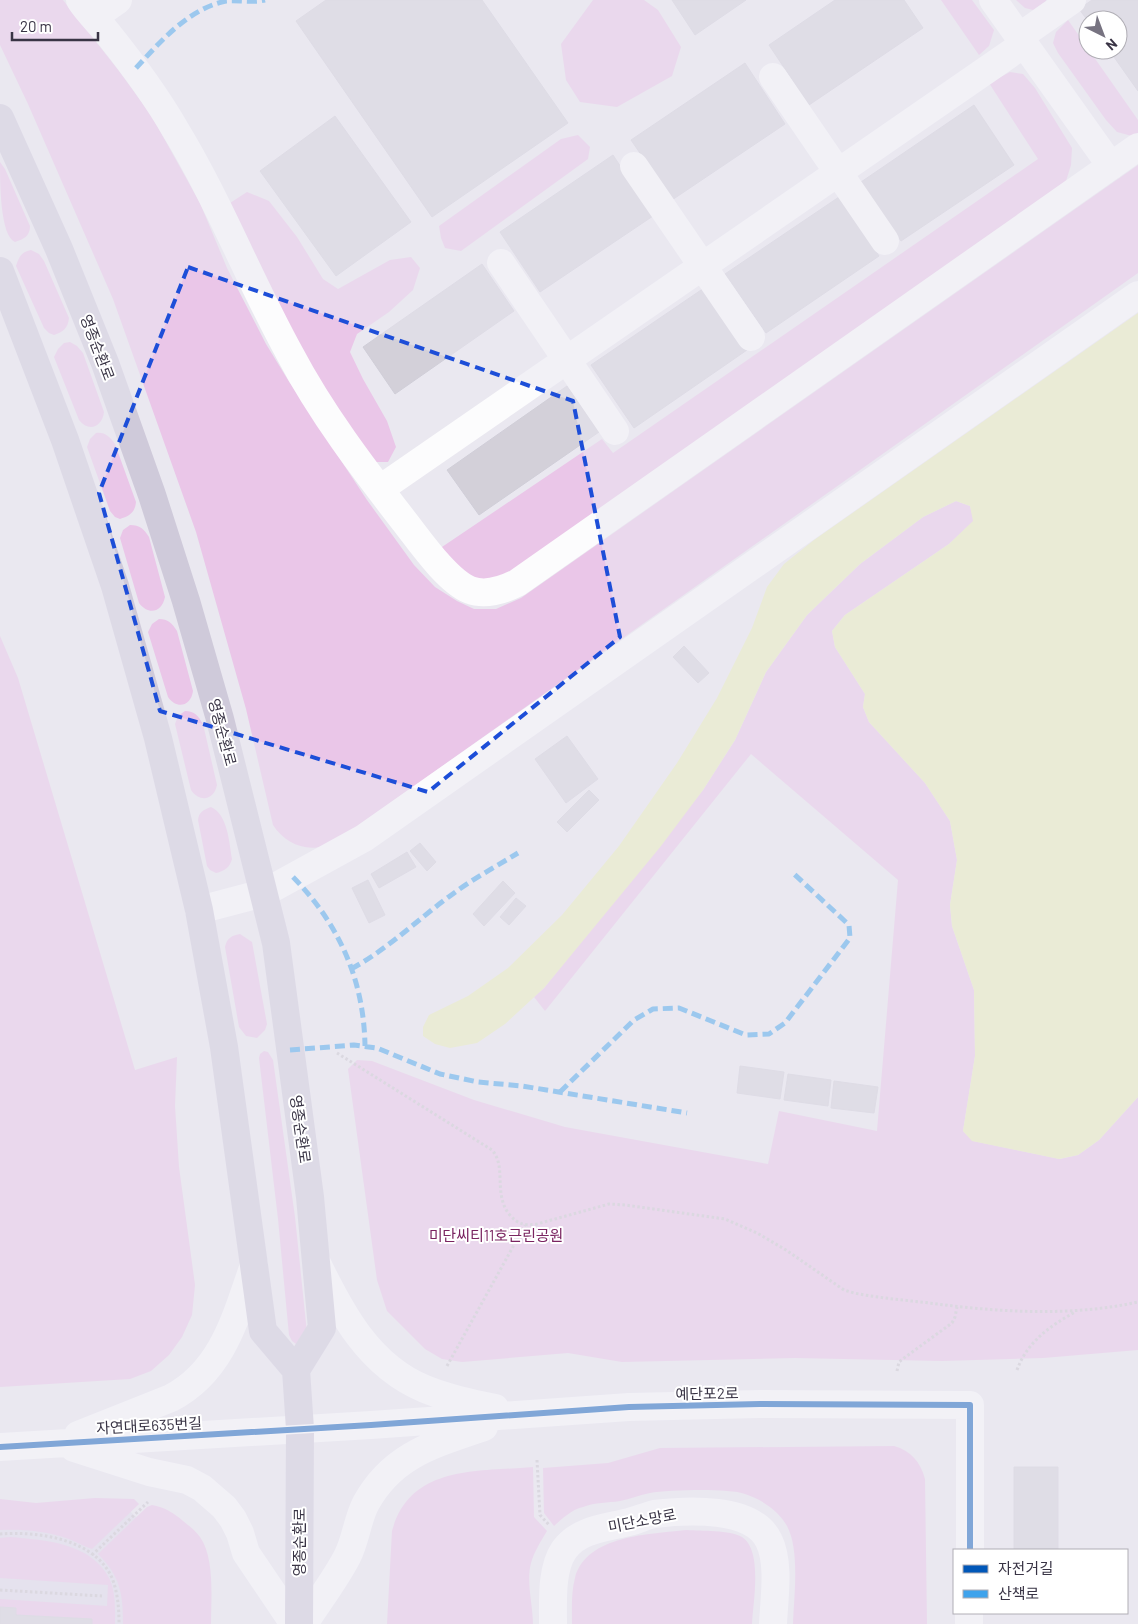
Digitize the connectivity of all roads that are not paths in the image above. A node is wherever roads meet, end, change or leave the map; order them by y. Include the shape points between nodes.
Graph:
1 (118, 0) edge
2 (993, 0) edge
3 (1072, 0) edge
4 (87, 9) edge
5 (1022, 40) junction
6 (773, 77) dead end
7 (0, 118) edge
8 (1138, 147) edge
9 (634, 166) dead end
10 (1111, 166) junction
11 (838, 172) junction
12 (885, 241) dead end
13 (501, 263) dead end
14 (702, 266) junction
15 (3, 287) edge
16 (1138, 295) edge
17 (751, 336) dead end
18 (567, 360) junction
19 (615, 430) dead end
20 (380, 489) junction
21 (264, 893) junction
22 (199, 910) junction
23 (316, 1260) junction
24 (254, 1265) junction
25 (296, 1370) junction
26 (524, 1414) junction
27 (300, 1429) junction
28 (58, 1444) junction
29 (0, 1447) edge
30 (970, 1549) edge
31 (294, 1624) edge
32 (299, 1624) edge
33 (304, 1624) edge
34 (553, 1624) edge
35 (774, 1624) edge

1 - 4 street
2 - 5 street
3 - 5 street
4 - 20 street via 136,68 175,128 212,195 291,356 320,404
5 - 10 street
5 - 11 street
6 - 11 street
7 - 21 main road, 영종순환로 via 105,363 152,495 220,719
8 - 10 street
9 - 14 street
10 - 20 street via 518,583 502,591 470,590 451,576 430,555
11 - 12 street
11 - 14 street
13 - 18 street
14 - 17 street
14 - 18 street
15 - 22 main road via 65,440 115,586 158,738
16 - 21 street via 372,832
18 - 19 street
18 - 20 street
21 - 22 street
21 - 23 main road, 영종순환로 via 276,943
22 - 24 main road via 224,1047
23 - 25 main road, 영종순환로 via 322,1328
23 - 26 street via 350,1326 365,1346 391,1370 425,1389
24 - 25 main road via 263,1331
24 - 28 street via 226,1341 195,1383 171,1398
25 - 27 main road, 영종순환로
26 - 27 street, 예단포2로
26 - 30 street, 예단포2로 via 629,1407 760,1404 970,1405
26 - 33 street via 418,1451 385,1476 366,1503 348,1556
27 - 28 street, 자연대로635번길
27 - 32 main road, 영종순환로
28 - 29 street, 자연대로635번길
28 - 31 street via 149,1472 187,1480 202,1488 233,1519 246,1553
34 - 35 street, 미단소망로 via 556,1571 564,1550 579,1536 652,1515 685,1511 733,1515 760,1528 770,1542 775,1567

